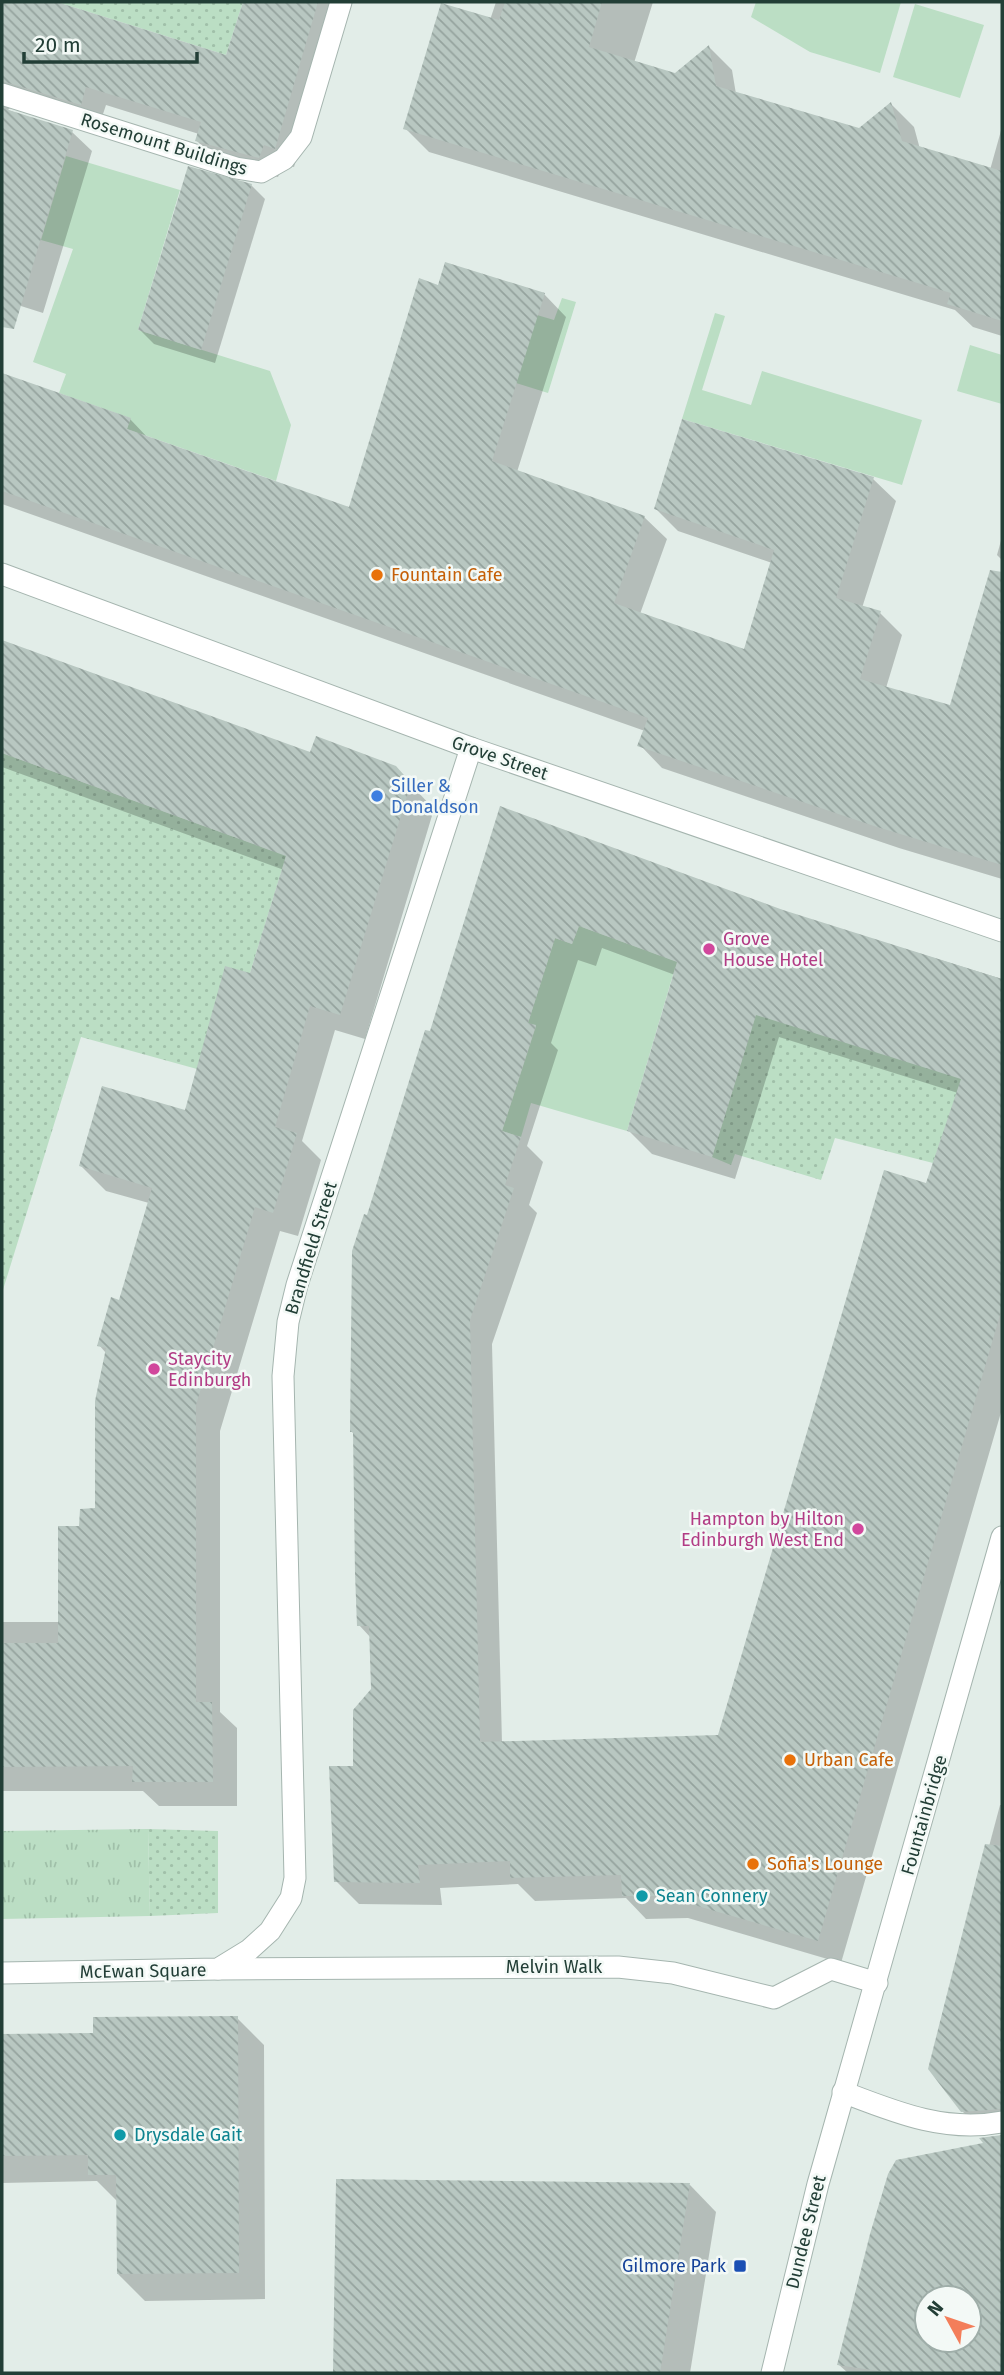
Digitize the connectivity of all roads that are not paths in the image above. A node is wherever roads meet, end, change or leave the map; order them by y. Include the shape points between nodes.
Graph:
1 (341, 2) edge
2 (2, 94) edge
3 (2, 574) edge
4 (471, 748) junction
5 (1002, 931) edge
6 (1002, 1537) edge
7 (293, 1812) joint
8 (218, 1969) junction
9 (2, 1973) edge
10 (877, 1983) junction
11 (843, 2092) junction
12 (1002, 2122) edge
13 (772, 2373) edge

1 - 2 street, Rosemount Buildings via 301,137 284,159 261,172
3 - 4 street, Grove Street
4 - 5 street, Grove Street
4 - 7 street, Brandfield Street via 296,1285 284,1353
6 - 10 street, Fountainbridge
7 - 8 street, McEwan Square via 295,1878 283,1915 260,1942
8 - 9 street, McEwan Square
8 - 10 street, Melvin Walk via 618,1967 673,1973 774,1998 831,1969
10 - 11 street, Fountainbridge
11 - 12 street via 915,2120 964,2125
11 - 13 street, Dundee Street

